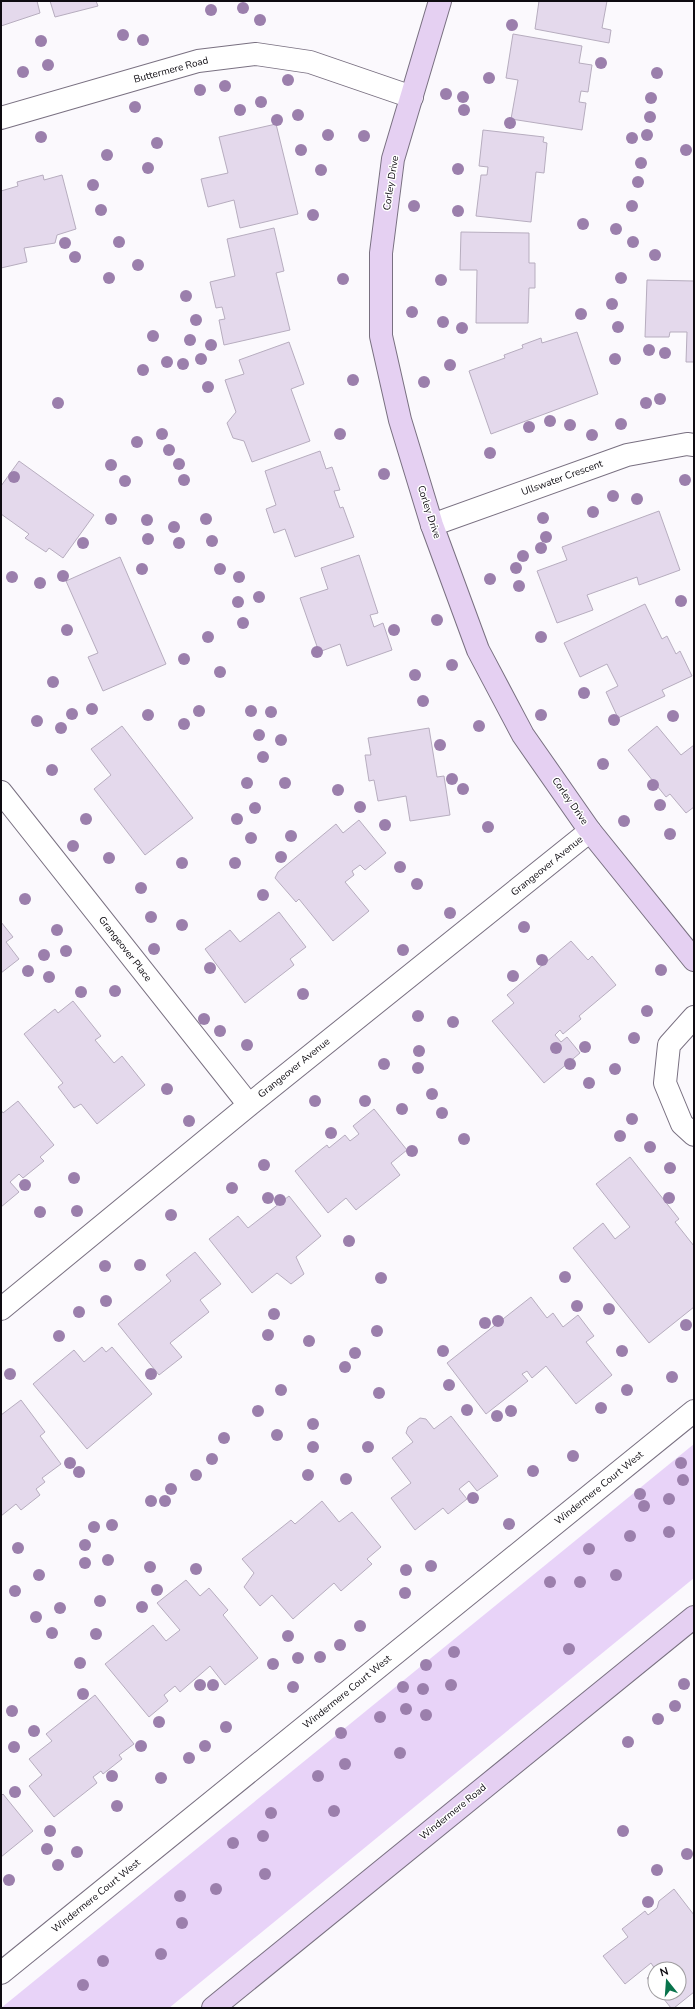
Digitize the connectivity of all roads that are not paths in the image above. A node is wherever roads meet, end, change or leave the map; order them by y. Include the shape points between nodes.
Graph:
1 (440, 1) edge
2 (412, 97) junction
3 (1, 118) edge
4 (694, 445) edge
5 (432, 525) junction
6 (1, 792) edge
7 (590, 831) junction
8 (694, 960) edge
9 (694, 1017) edge
10 (249, 1105) junction
11 (694, 1135) edge
12 (1, 1309) edge
13 (694, 1411) edge
14 (694, 1617) edge
15 (1, 1973) edge
16 (213, 2008) edge

1 - 2 street, Corley Drive
2 - 3 street, Buttermere Road via 310,62 256,54 198,61
2 - 5 street, Corley Drive via 393,159 382,246 381,336 400,420
4 - 5 street, Ullswater Crescent via 687,444 627,455
5 - 7 street, Corley Drive via 478,650 523,735
6 - 10 street, Grangeover Place
7 - 8 street, Corley Drive
7 - 10 street, Grangeover Avenue
9 - 11 street via 670,1045 665,1083 682,1124
10 - 12 street, Grangeover Avenue
13 - 15 street, Windermere Court West
14 - 16 street, Windermere Road

